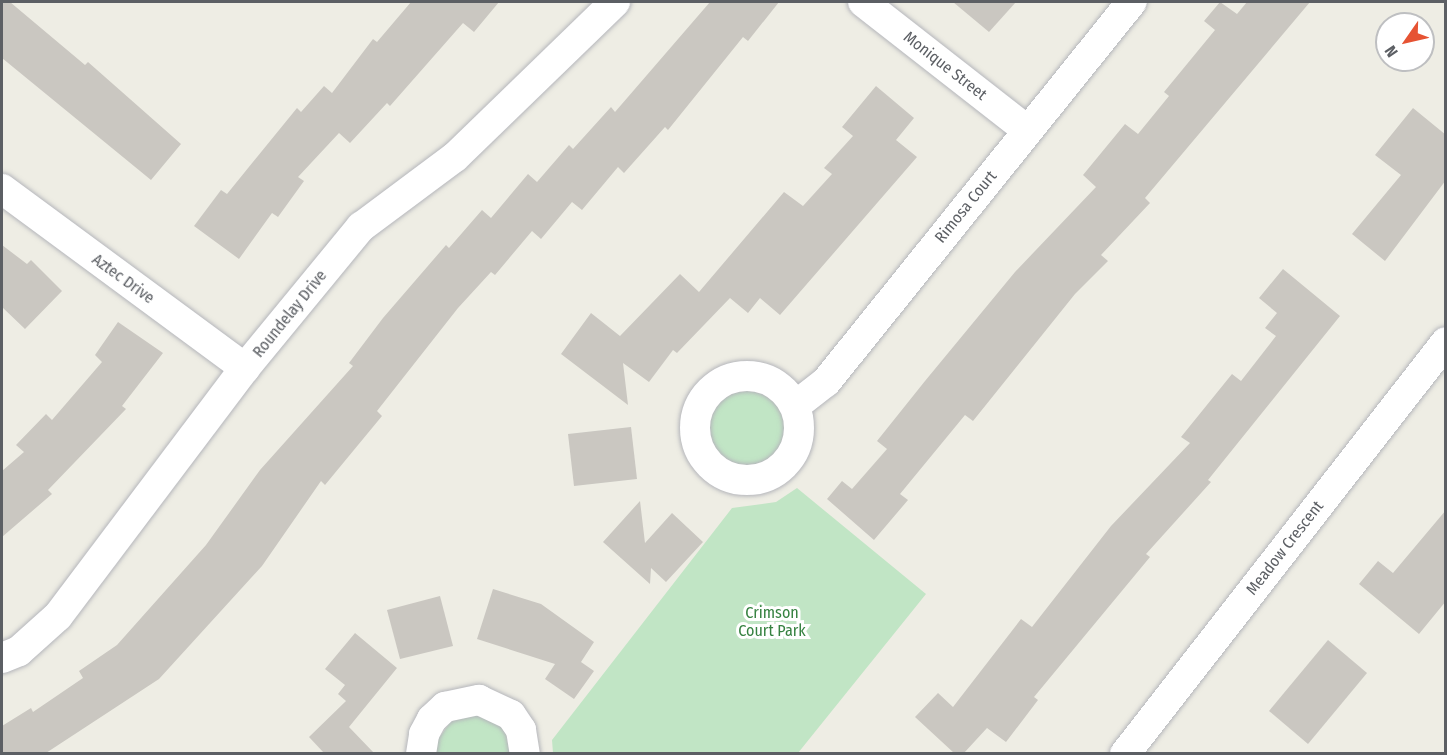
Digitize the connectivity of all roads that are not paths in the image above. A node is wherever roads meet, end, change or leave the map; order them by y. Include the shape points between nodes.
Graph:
1 (615, 2) edge
2 (863, 2) edge
3 (1132, 2) edge
4 (1027, 130) junction
5 (2, 189) edge
6 (1446, 342) edge
7 (245, 368) junction
8 (795, 406) dead end
9 (2, 658) edge
10 (421, 753) edge
11 (525, 753) edge
12 (1125, 753) edge

1 - 7 street, Roundelay Drive via 455,157 361,227
2 - 4 street, Monique Street
3 - 4 street, Rimosa Court
4 - 8 street, Rimosa Court via 826,382
5 - 7 street, Aztec Drive
6 - 12 street, Meadow Crescent
7 - 9 street, Roundelay Drive via 58,615 19,651
10 - 11 street via 432,719 446,707 479,700 511,715 521,730

